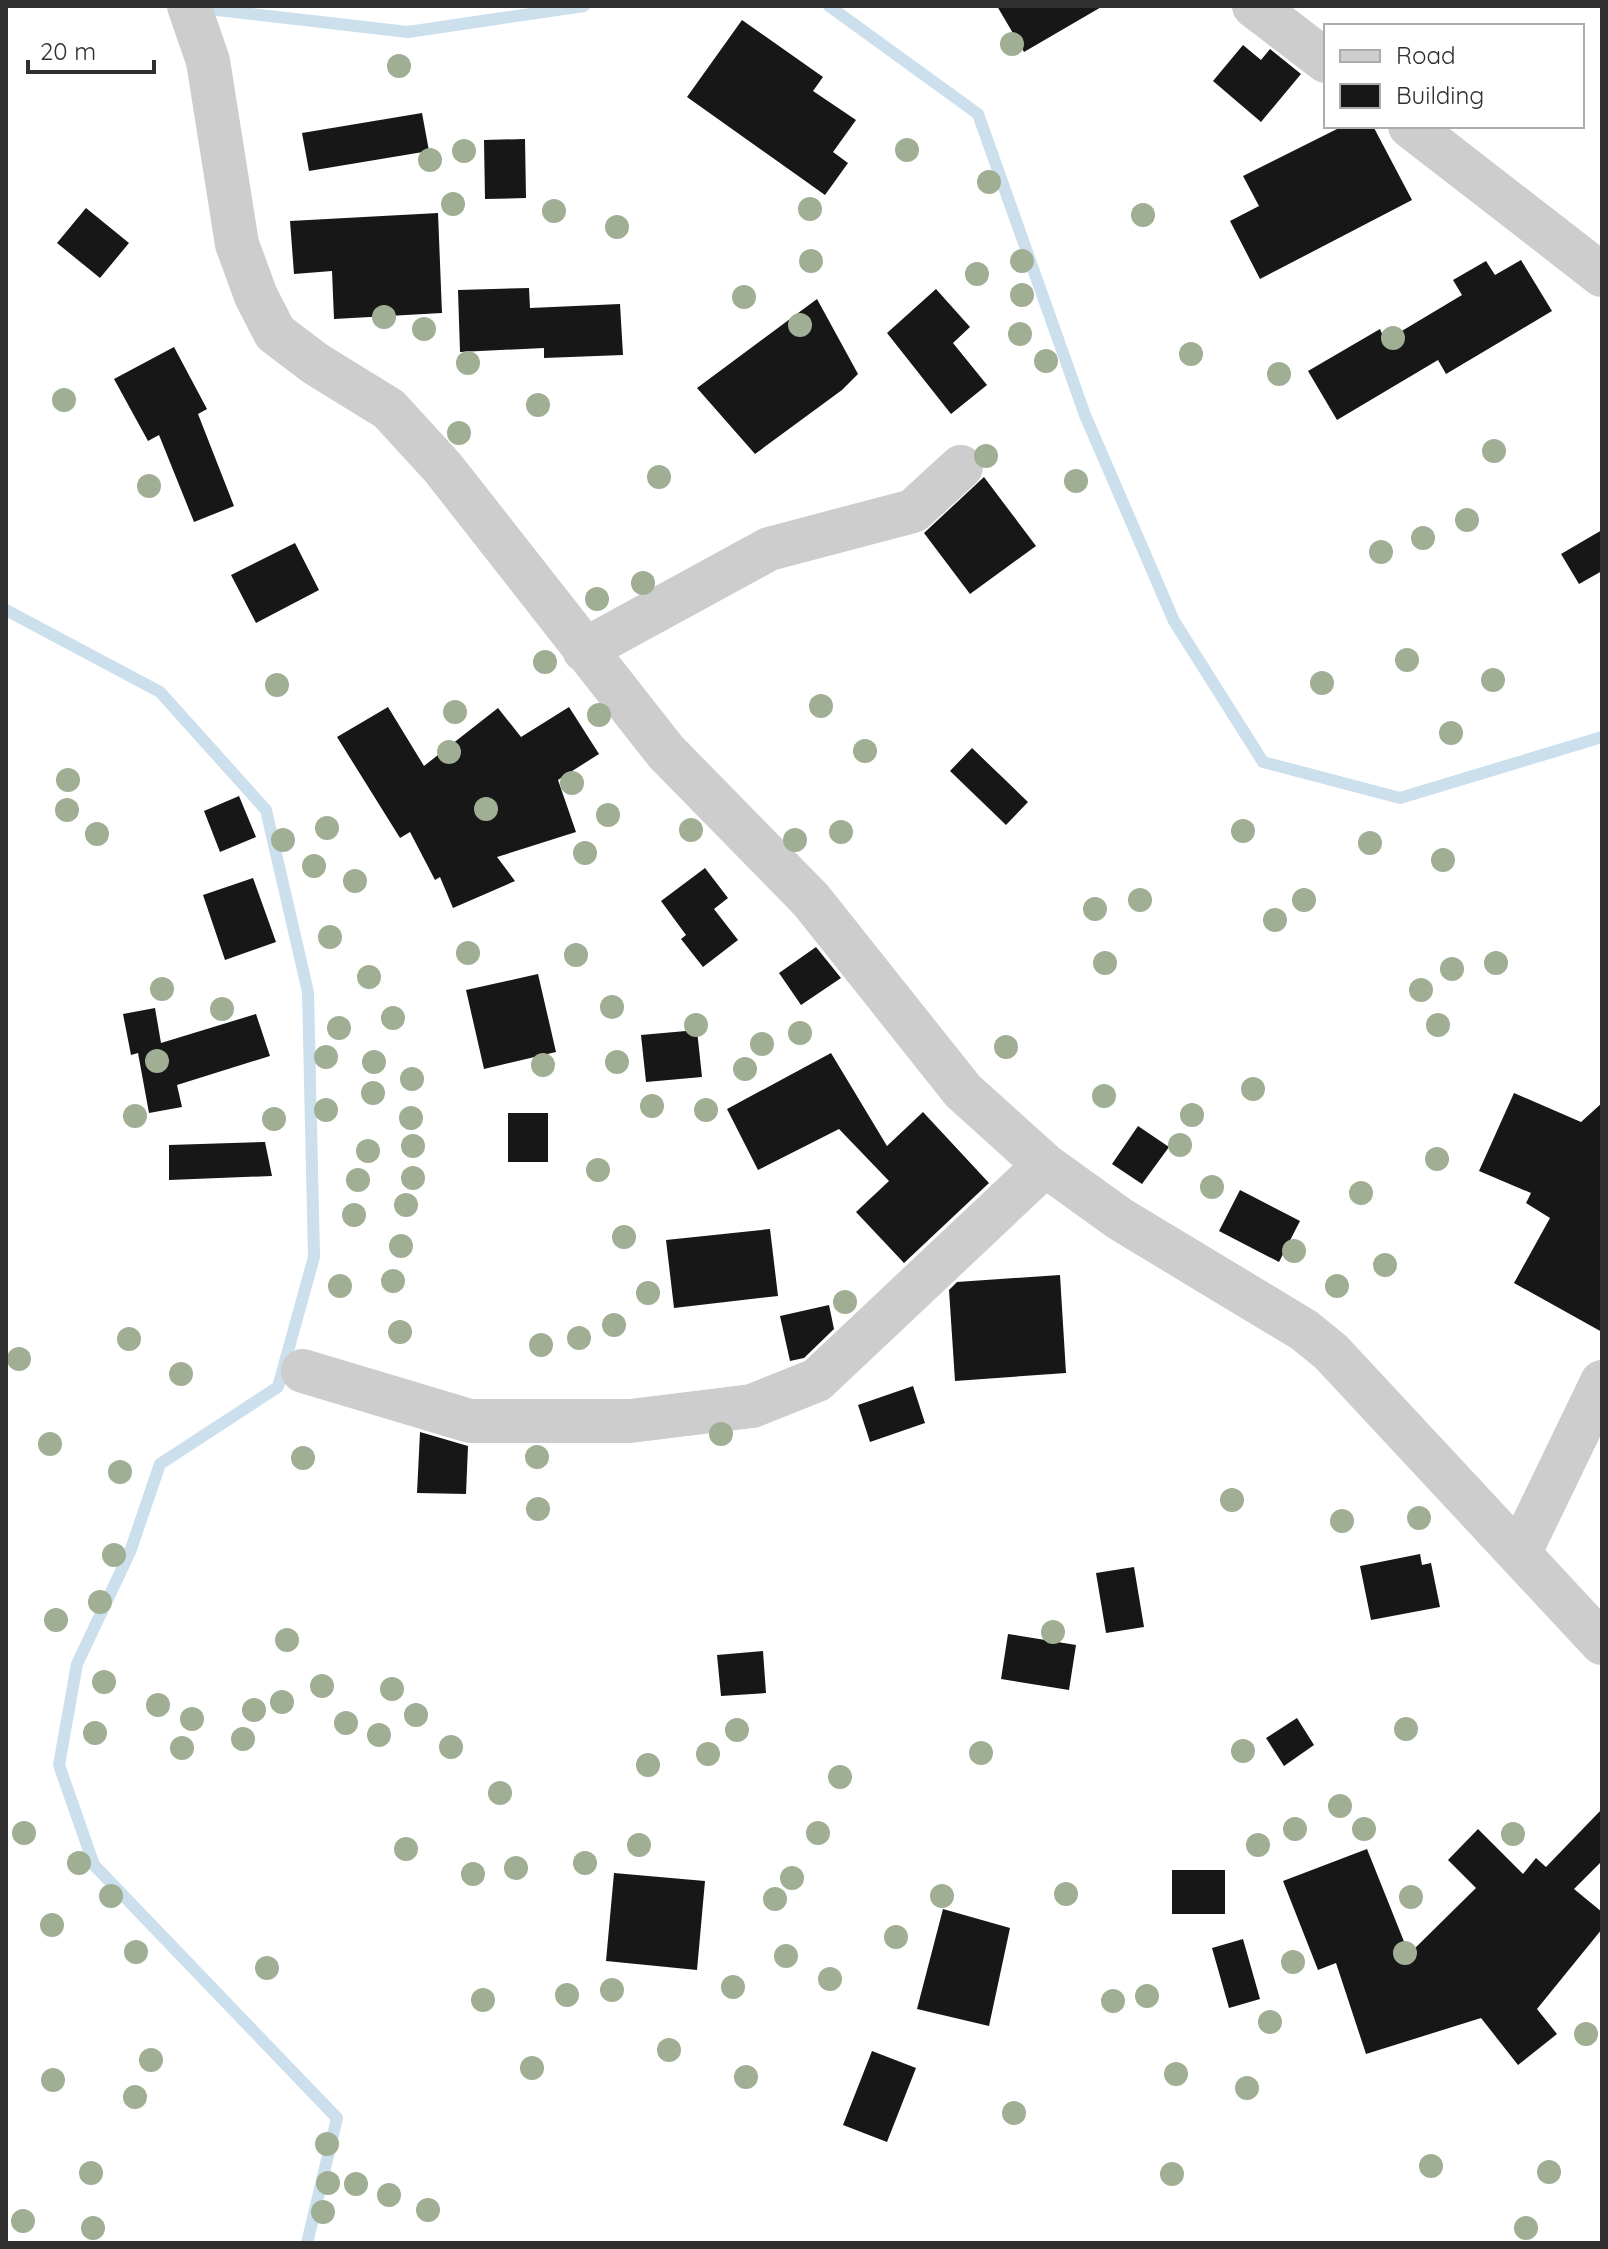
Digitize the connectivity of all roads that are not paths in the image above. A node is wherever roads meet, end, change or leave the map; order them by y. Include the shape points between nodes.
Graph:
1 (189, 6) edge
2 (1254, 6) edge
3 (1324, 59) edge
4 (1413, 128) edge
5 (1602, 275) edge
6 (961, 467) dead end
7 (584, 650) junction
8 (1045, 1165) junction
9 (303, 1371) dead end
10 (1602, 1382) edge
11 (1520, 1552) junction
12 (1602, 1643) edge

1 - 7 street via 208,61 237,244 275,333 389,409 443,468
2 - 3 street
4 - 5 street
6 - 7 street via 913,511 769,549
7 - 8 street via 666,752 811,900 963,1091
8 - 9 street via 817,1380 752,1406 630,1421 470,1421
8 - 11 street via 1120,1219 1304,1330 1331,1352
10 - 11 street
11 - 12 street

